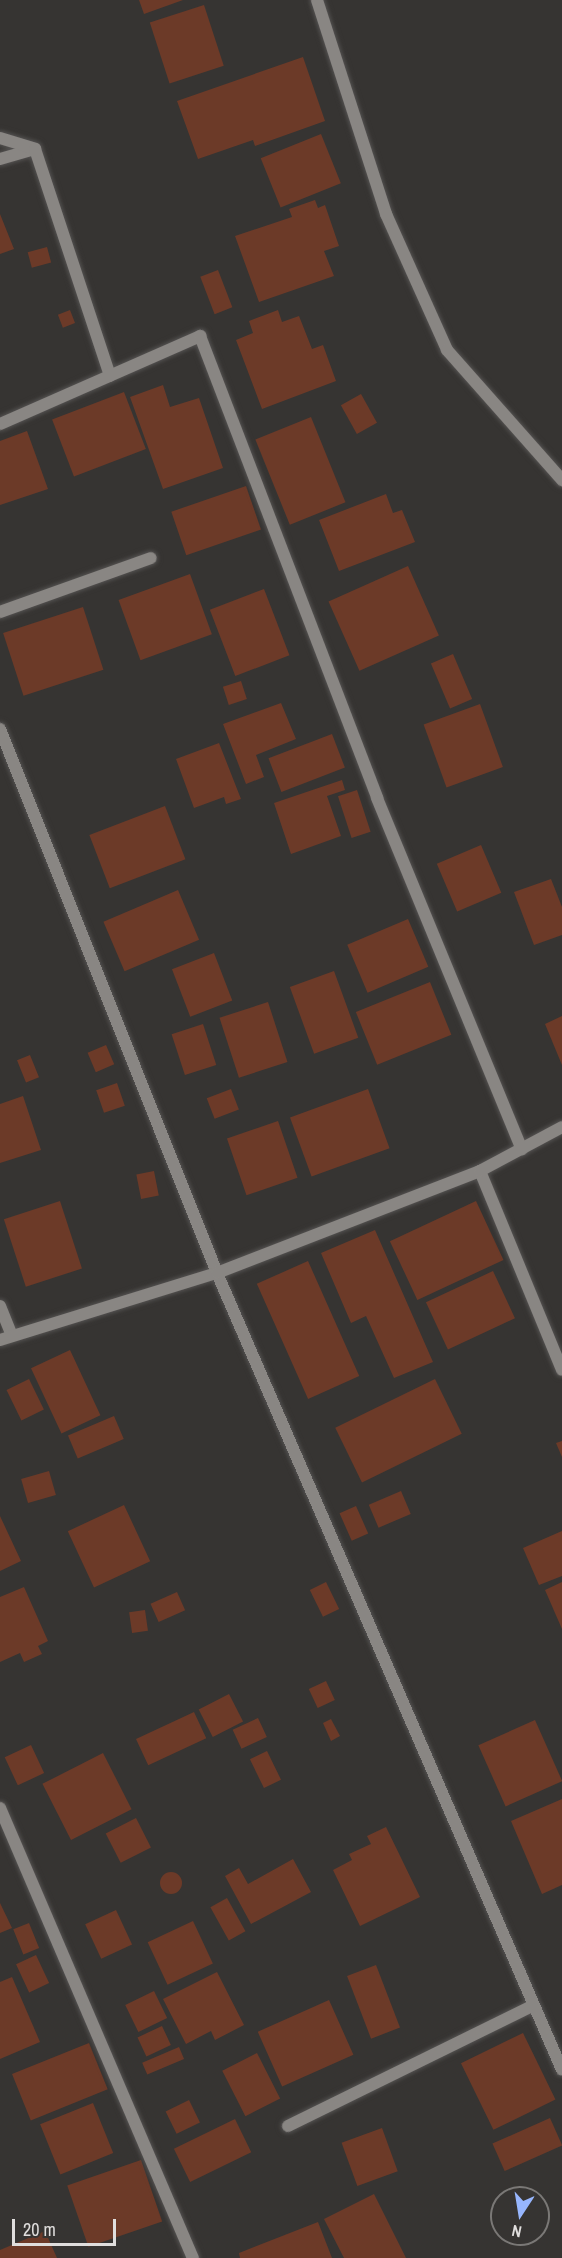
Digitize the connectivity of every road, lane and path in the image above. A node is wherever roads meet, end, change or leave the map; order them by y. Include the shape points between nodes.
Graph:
1 (317, 0) edge
2 (0, 138) edge
3 (35, 149) junction
4 (0, 159) edge
5 (110, 376) junction
6 (0, 424) edge
7 (562, 480) edge
8 (151, 558) dead end
9 (0, 612) edge
10 (0, 729) edge
11 (562, 1127) edge
12 (522, 1149) junction
13 (480, 1171) junction
14 (217, 1273) junction
15 (0, 1306) edge
16 (6, 1338) edge
17 (562, 1370) edge
18 (0, 1808) edge
19 (532, 2006) junction
20 (562, 2070) edge
21 (288, 2126) dead end
22 (193, 2258) edge

1 - 7 street via 386,214 447,350
2 - 3 street
3 - 4 street
3 - 5 street
5 - 6 street
5 - 12 street via 200,336 377,798
8 - 9 street
10 - 14 street
11 - 12 street
12 - 13 street
13 - 14 street
13 - 17 street
14 - 16 street
14 - 19 street
15 - 16 street
18 - 22 street
19 - 20 street
19 - 21 street

